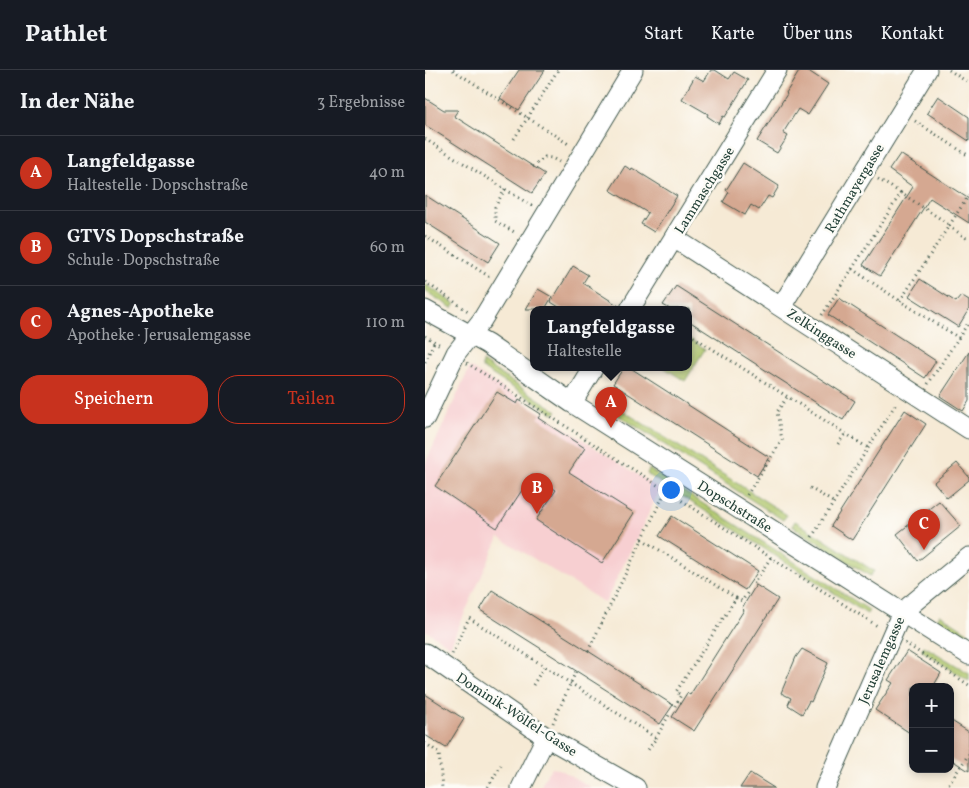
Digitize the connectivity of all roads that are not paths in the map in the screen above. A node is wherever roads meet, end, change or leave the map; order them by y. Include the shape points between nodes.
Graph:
1 (633, 70) edge
2 (777, 70) edge
3 (927, 70) edge
4 (674, 238) junction
5 (632, 306) edge
6 (781, 307) junction
7 (425, 310) edge
8 (469, 335) junction
9 (592, 371) edge
10 (572, 403) junction
11 (425, 418) edge
12 (969, 429) edge
13 (969, 557) edge
14 (902, 612) junction
15 (425, 653) edge
16 (969, 655) edge
17 (546, 737) junction
18 (521, 788) edge
19 (636, 788) edge
20 (825, 788) edge

1 - 8 street via 482,320
2 - 4 street, Lammaschgasse
3 - 6 street, Rathmayergasse
4 - 5 street, Lammaschgasse
4 - 6 street, Zelkinggasse
6 - 12 street, Zelkinggasse
7 - 8 street, Dopschstraße
8 - 10 street, Dopschstraße
8 - 11 street via 456,353
9 - 10 street
10 - 14 street, Dopschstraße
13 - 14 street, Jerusalemgasse
14 - 16 street, Dopschstraße
14 - 20 street, Jerusalemgasse
15 - 17 street, Dominik-Wölfel-Gasse
17 - 18 street
17 - 19 street, Dominik-Wölfel-Gasse

